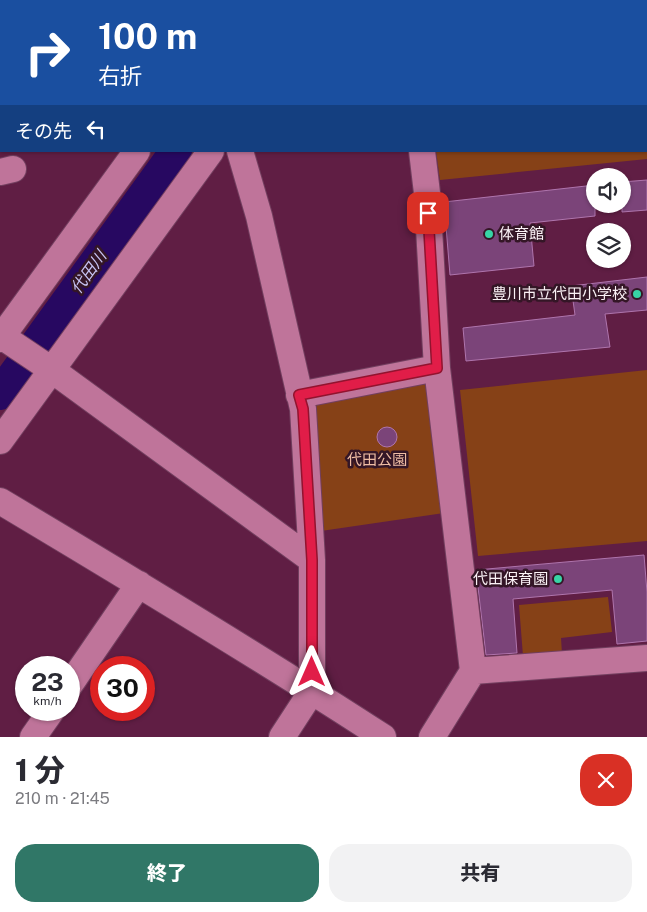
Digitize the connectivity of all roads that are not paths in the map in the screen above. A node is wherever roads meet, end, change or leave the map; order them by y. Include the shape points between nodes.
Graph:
1 (136, 152) edge
2 (209, 152) edge
3 (240, 152) edge
4 (422, 152) edge
5 (3, 338) edge
6 (47, 367) junction
7 (437, 368) junction
8 (299, 395) junction
9 (0, 441) edge
10 (0, 501) edge
11 (312, 560) junction
12 (140, 584) junction
13 (647, 658) edge
14 (80, 670) edge
15 (473, 671) junction
16 (312, 690) junction
17 (44, 721) edge
18 (33, 737) edge
19 (282, 737) edge
20 (383, 737) edge
21 (432, 737) edge

1 - 5 street
2 - 6 street
3 - 8 street via 260,216
4 - 7 street
5 - 6 street
6 - 9 street
6 - 11 street
7 - 8 street
7 - 15 street
8 - 11 street via 303,409
10 - 12 street
11 - 16 street
12 - 14 street
12 - 16 street
13 - 15 street
15 - 21 street
16 - 19 street
16 - 20 street
17 - 18 street

